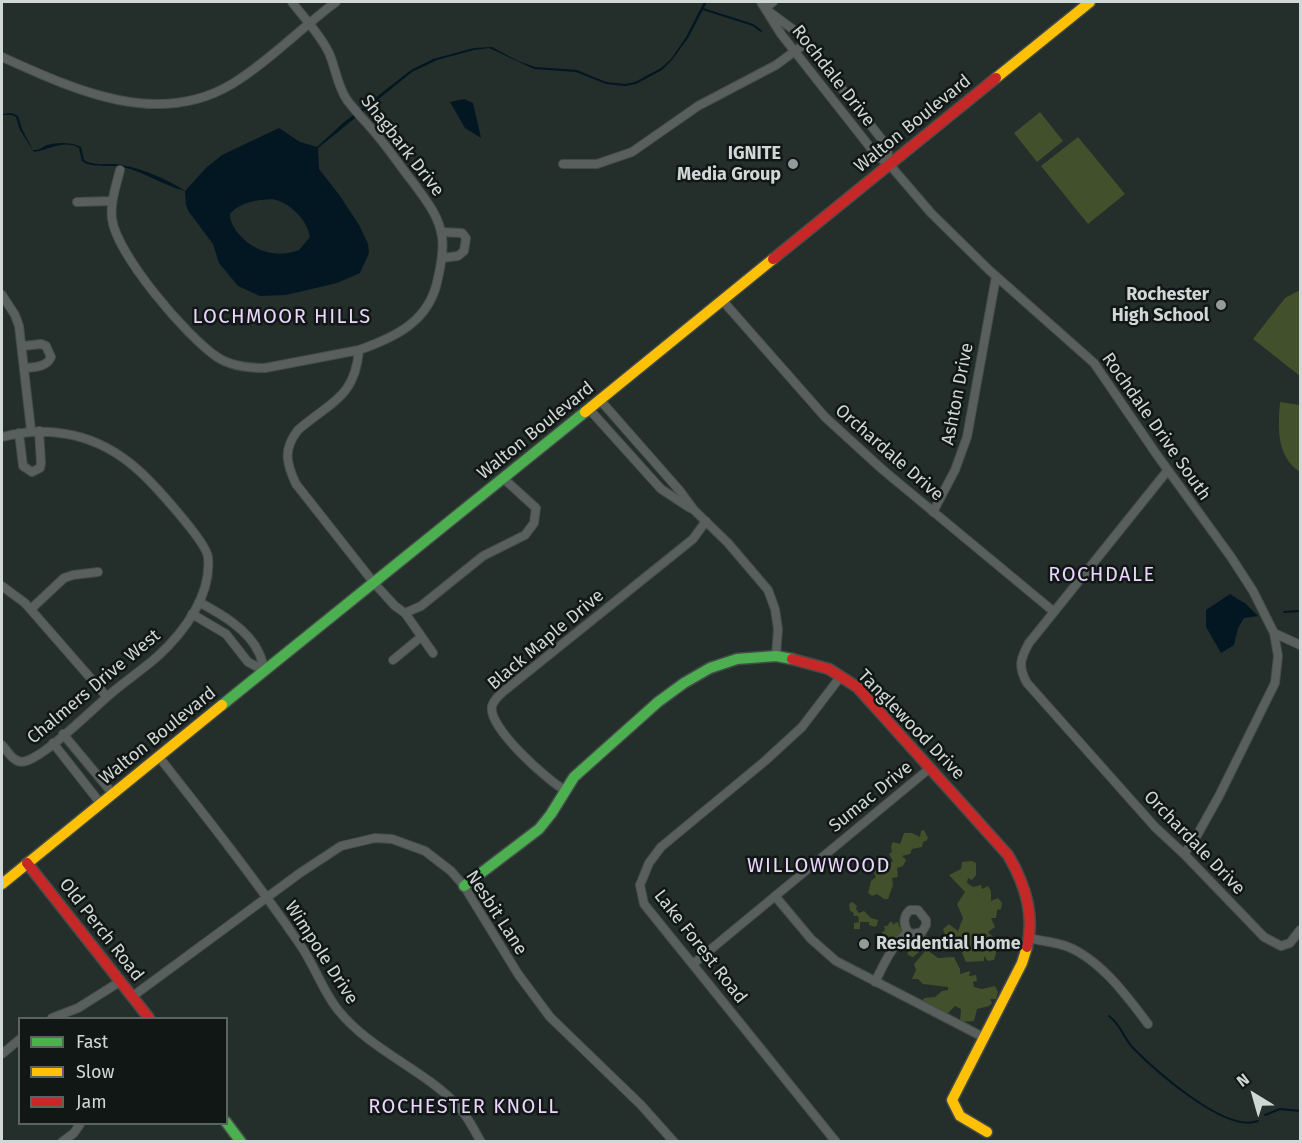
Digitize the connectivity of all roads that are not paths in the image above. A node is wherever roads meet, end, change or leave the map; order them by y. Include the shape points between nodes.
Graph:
1 (292, 2) edge
2 (336, 2) edge
3 (773, 2) edge
4 (1090, 2) edge
5 (763, 5) edge
6 (308, 22) junction
7 (806, 43) junction
8 (795, 52) junction
9 (2, 57) edge
10 (563, 164) dead end
11 (889, 164) junction
12 (120, 170) dead end
13 (112, 201) junction
14 (77, 202) dead end
15 (441, 232) junction
16 (442, 258) junction
17 (996, 277) junction
18 (2, 295) edge
19 (722, 300) junction
20 (23, 346) junction
21 (359, 350) junction
22 (25, 368) junction
23 (600, 400) junction
24 (589, 409) junction
25 (35, 431) junction
26 (19, 433) junction
27 (2, 437) edge
28 (1168, 470) junction
29 (503, 478) junction
30 (694, 510) junction
31 (933, 512) junction
32 (706, 521) junction
33 (98, 572) dead end
34 (374, 583) junction
35 (2, 586) edge
36 (196, 608) junction
37 (31, 609) junction
38 (1053, 611) junction
39 (405, 613) junction
40 (1274, 633) junction
41 (422, 637) junction
42 (1300, 645) edge
43 (433, 652) dead end
44 (776, 656) junction
45 (393, 660) dead end
46 (265, 671) junction
47 (841, 676) junction
48 (107, 697) junction
49 (63, 734) junction
50 (53, 743) junction
51 (2, 745) edge
52 (159, 757) junction
53 (930, 768) junction
54 (565, 790) junction
55 (113, 794) junction
56 (101, 804) junction
57 (1184, 854) junction
58 (27, 863) junction
59 (2, 884) edge
60 (464, 886) junction
61 (775, 896) junction
62 (267, 898) junction
63 (1300, 930) edge
64 (908, 932) dead end
65 (1029, 938) junction
66 (693, 964) junction
67 (121, 981) junction
68 (875, 982) junction
69 (133, 996) junction
70 (55, 1017) edge
71 (148, 1017) edge
72 (1148, 1024) dead end
73 (982, 1037) junction
74 (18, 1041) edge
75 (2, 1054) edge
76 (79, 1125) edge
77 (228, 1125) edge
78 (987, 1132) dead end
79 (62, 1142) edge
80 (241, 1142) edge
81 (481, 1142) edge
82 (674, 1142) edge
83 (836, 1142) edge

1 - 6 street, Shagbark Drive
2 - 6 street
3 - 5 street
4 - 11 main road, Walton Boulevard
5 - 7 street
5 - 8 street, Rochdale Drive
6 - 9 street via 234,83 213,94 176,103 138,104 111,99 68,86
6 - 15 street, Shagbark Drive via 324,43 346,99 431,206
7 - 8 street
7 - 11 street via 887,146
8 - 10 street via 698,106 632,152 597,164
8 - 11 street, Rochdale Drive via 877,156
11 - 17 street, Rochdale Drive South via 931,213
11 - 19 main road, Walton Boulevard
12 - 13 street
13 - 14 street
13 - 21 street, Shagbark Drive via 112,220 119,239 138,271 195,339 219,359 266,368
15 - 16 street, Shagbark Drive
15 - 16 street via 462,233 466,238 464,250 458,256
16 - 21 street, Shagbark Drive via 432,298 418,319 388,340
17 - 28 street, Rochdale Drive South via 1094,363
17 - 31 street, Ashton Drive via 967,437
18 - 20 street via 15,315
19 - 23 main road, Walton Boulevard
19 - 31 street, Orchardale Drive via 825,417
20 - 22 street
20 - 22 street via 41,344 51,357 44,365
21 - 34 street via 350,387 298,430 286,456 296,484
22 - 25 street
23 - 24 main road, Walton Boulevard
23 - 30 street
24 - 29 main road, Walton Boulevard
24 - 30 street via 661,489
25 - 26 street, Chalmers Drive West
25 - 26 street via 41,463 32,472 23,466
25 - 36 street, Chalmers Drive West via 67,433 95,442 123,457 150,480 208,556 205,587
26 - 27 street, Chalmers Drive West
28 - 38 street
28 - 40 street, Rochdale Drive South via 1254,591
29 - 34 main road, Walton Boulevard
29 - 39 street via 536,508 534,523 525,535 483,556 421,606
30 - 32 street
31 - 38 street, Orchardale Drive
32 - 44 street via 768,590 778,629
32 - 54 street, Black Maple Drive via 693,538 496,699 492,715 507,738 541,774
33 - 37 street via 64,578
34 - 39 street
34 - 46 main road, Walton Boulevard
35 - 37 street
36 - 46 street via 226,634 248,662
36 - 46 street via 229,620 259,653
36 - 48 street, Chalmers Drive West via 179,635
37 - 48 street
38 - 57 street, Orchardale Drive via 1021,657 1021,673
39 - 41 street
40 - 42 street
40 - 57 street, Rochdale Drive South via 1278,656 1275,683 1219,796
41 - 43 street
41 - 45 street
44 - 47 main road, Tanglewood Drive via 830,669
44 - 54 main road, Tanglewood Drive via 737,659 684,683 589,762
46 - 52 main road, Walton Boulevard
47 - 53 main road, Tanglewood Drive via 857,687
47 - 66 street, Lake Forest Road via 802,727 669,838 649,863 640,885 644,904
48 - 49 street, Chalmers Drive West
49 - 50 street, Chalmers Drive West
49 - 55 street
50 - 51 street, Chalmers Drive West via 28,761 20,762
50 - 56 street
52 - 55 main road, Walton Boulevard
52 - 62 street, Wimpole Drive
53 - 61 street, Sumac Drive
53 - 65 main road, Tanglewood Drive via 1008,855 1020,875 1029,912
54 - 60 main road, Tanglewood Drive via 539,829
55 - 56 main road, Walton Boulevard
56 - 58 main road, Walton Boulevard
57 - 63 street, Orchardale Drive via 1264,937 1281,946 1290,944
58 - 59 main road, Walton Boulevard
58 - 67 main road, Old Perch Road
60 - 62 street, Nesbit Lane via 425,851 392,839 375,838 340,846
60 - 82 street, Nesbit Lane via 518,974 550,1017
61 - 66 street, Sumac Drive
61 - 68 street via 829,956
62 - 69 street, Nesbit Lane
62 - 81 street, Wimpole Drive via 309,957 338,1009 375,1044 459,1107
64 - 68 street via 885,960
65 - 72 street via 1066,946 1083,955 1106,975
65 - 73 main road, Tanglewood Drive via 1022,963
66 - 83 street, Lake Forest Road
67 - 69 main road, Old Perch Road
67 - 70 street via 78,1008
68 - 73 street
69 - 71 main road, Old Perch Road
73 - 78 main road, Tanglewood Drive via 952,1100 965,1122
74 - 75 street
76 - 79 street
77 - 80 main road

